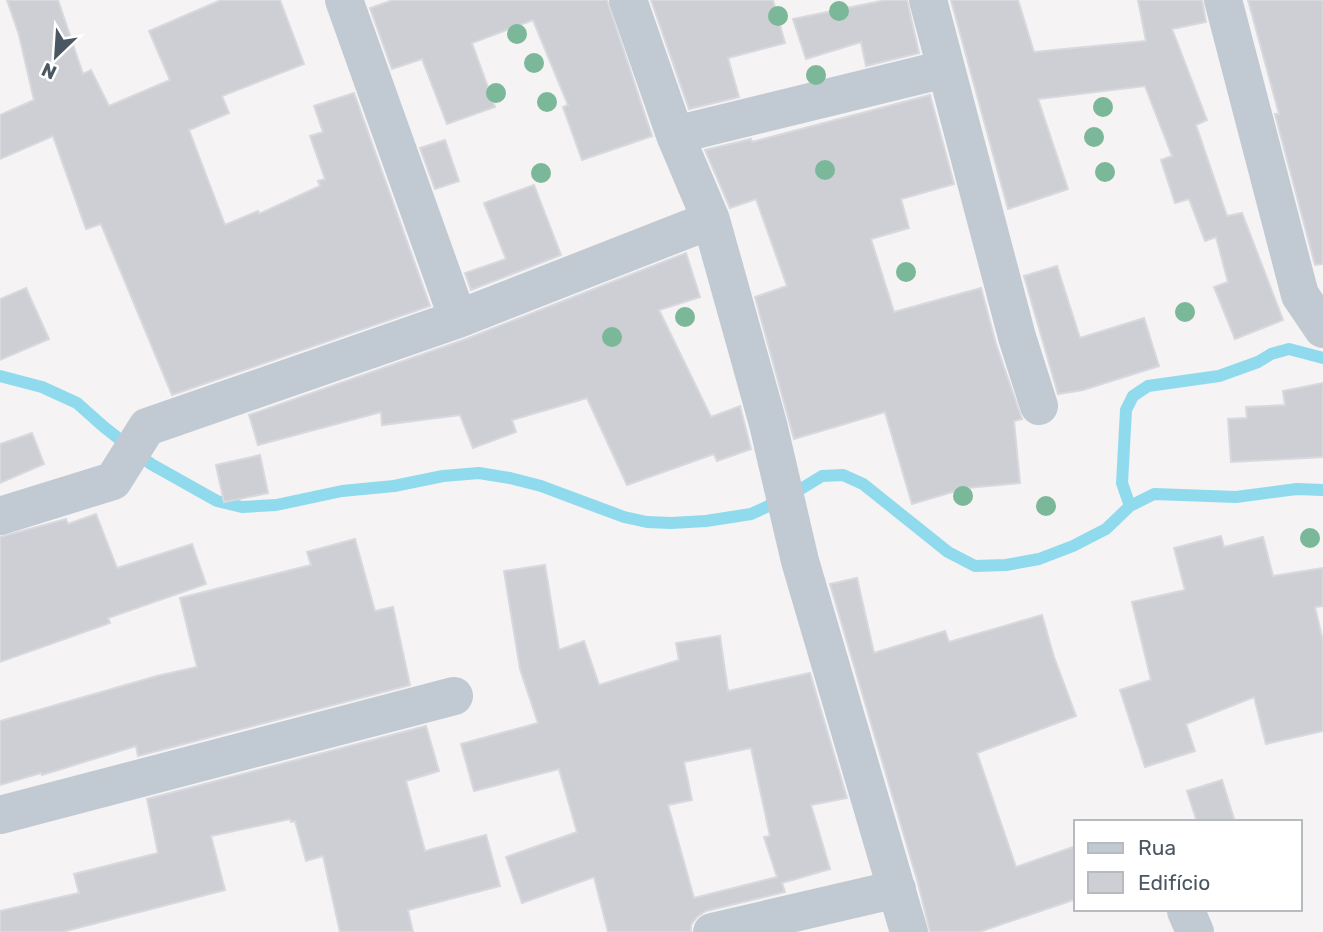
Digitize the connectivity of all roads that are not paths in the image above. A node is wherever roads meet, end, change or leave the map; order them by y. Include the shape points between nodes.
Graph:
1 (344, 0) edge
2 (628, 0) edge
3 (928, 0) edge
4 (1223, 0) edge
5 (945, 69) junction
6 (675, 135) junction
7 (711, 220) junction
8 (458, 318) junction
9 (1323, 329) edge
10 (1039, 406) dead end
11 (0, 516) edge
12 (454, 696) dead end
13 (0, 815) edge
14 (897, 888) junction
15 (712, 932) edge
16 (909, 932) edge

1 - 8 street
2 - 6 street
3 - 5 street
4 - 9 street via 1300,295
5 - 6 street
5 - 10 street
6 - 7 street
7 - 8 street
7 - 14 street via 768,424 800,561
8 - 11 street via 147,427 113,481
12 - 13 street
14 - 15 street
14 - 16 street

